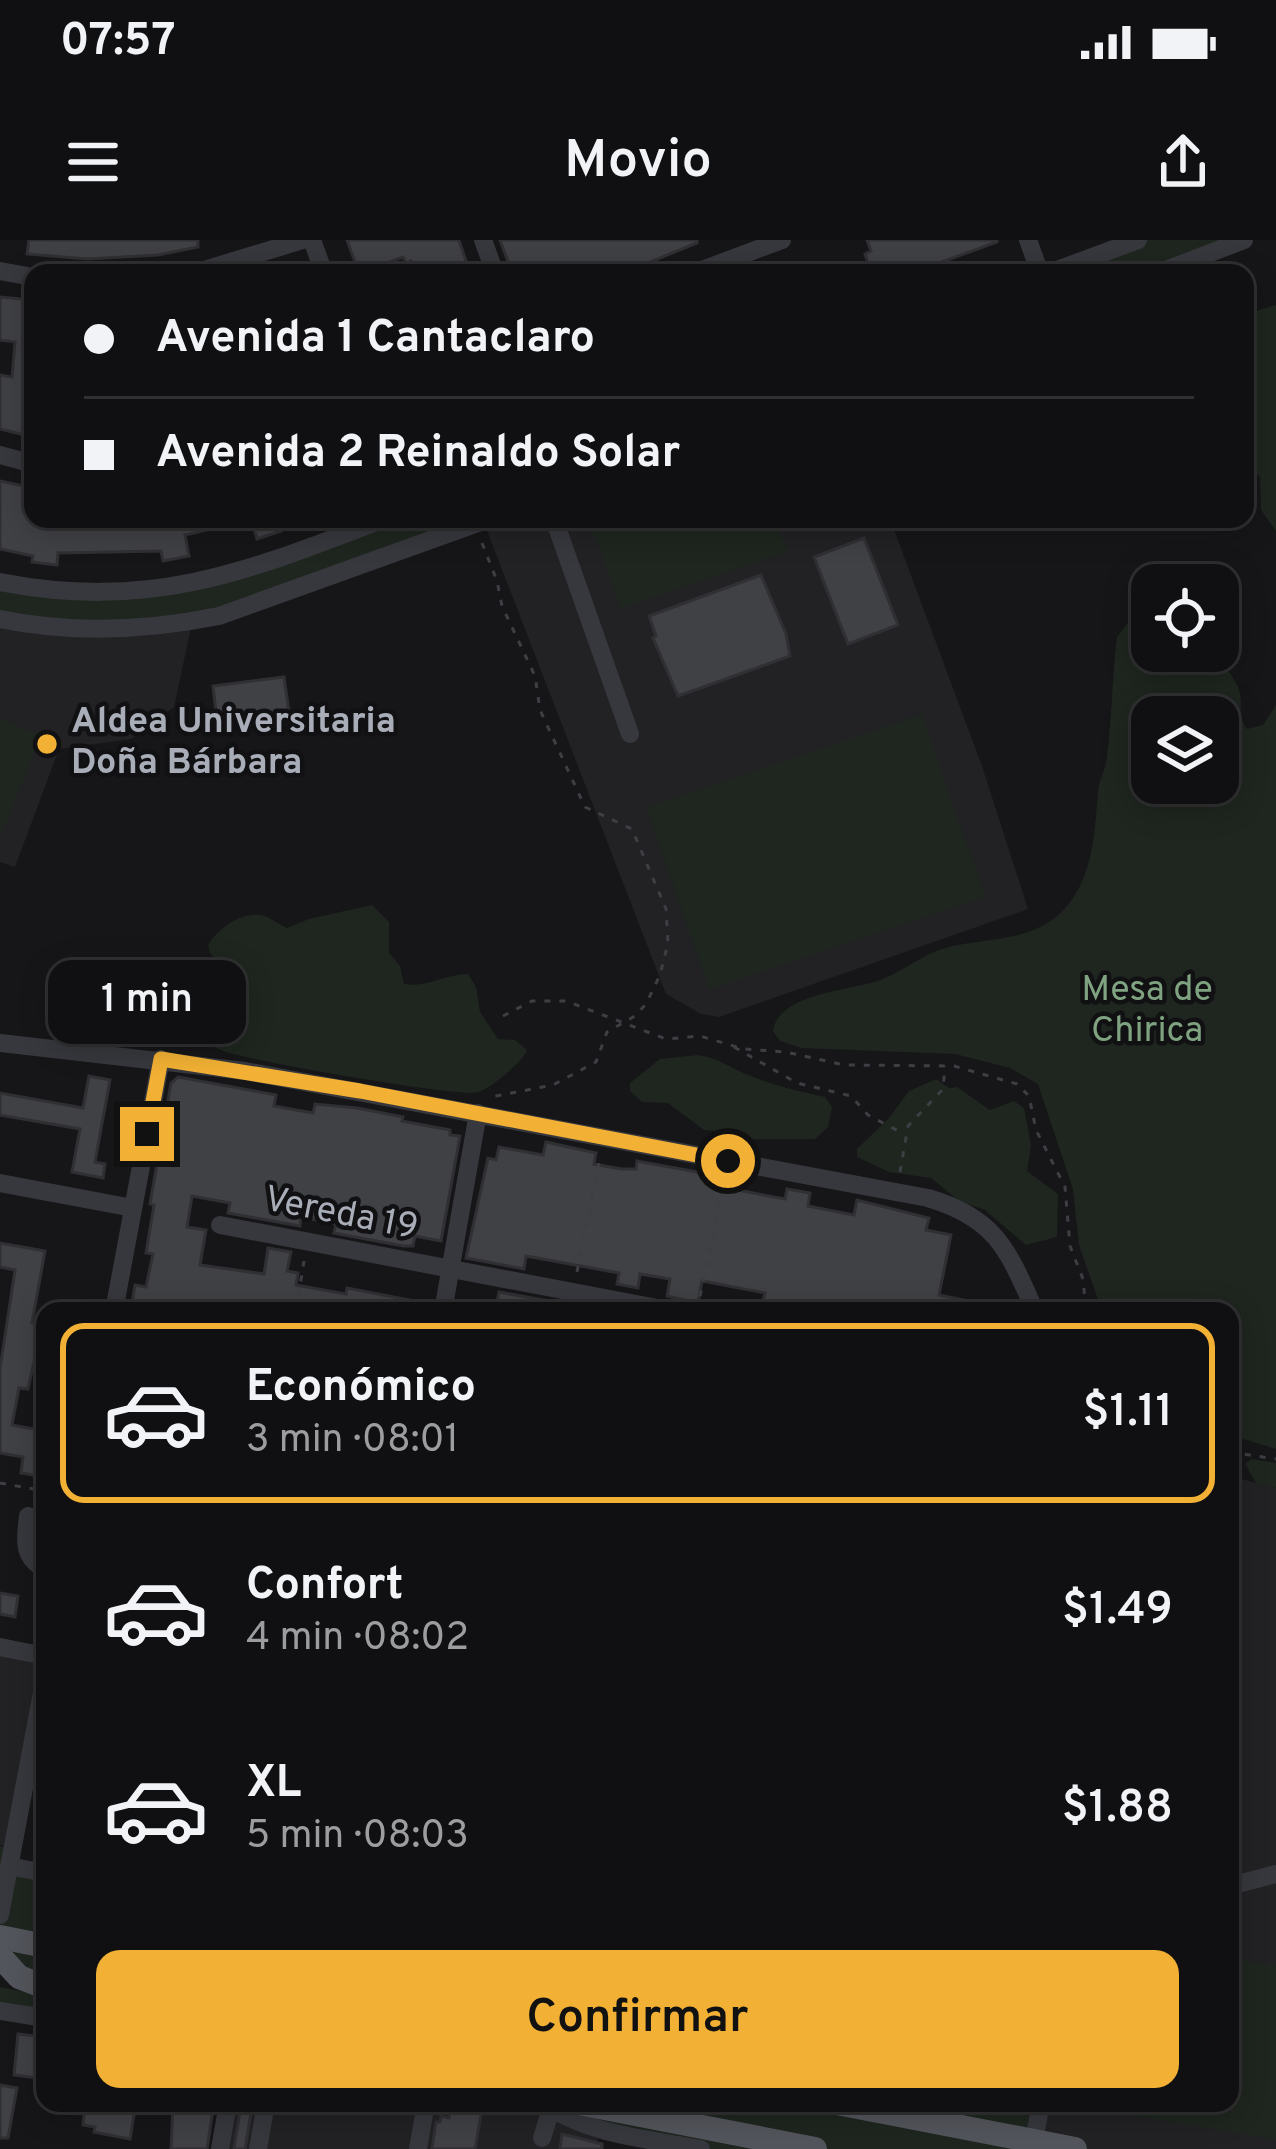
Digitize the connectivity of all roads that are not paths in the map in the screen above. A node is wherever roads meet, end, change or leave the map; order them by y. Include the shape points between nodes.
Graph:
1 (307, 240) edge
2 (782, 240) edge
3 (1138, 240) edge
4 (1244, 240) edge
5 (225, 264) edge
6 (718, 264) edge
7 (1070, 264) edge
8 (1181, 264) edge
9 (359, 528) edge
10 (465, 528) edge
11 (557, 528) edge
12 (0, 582) edge
13 (0, 619) edge
14 (74, 629) junction
15 (74, 653) dead end
16 (629, 734) dead end
17 (0, 1043) edge
18 (161, 1059) junction
19 (478, 1113) junction
20 (0, 1183) edge
21 (134, 1208) junction
22 (220, 1225) dead end
23 (450, 1269) junction
24 (116, 1302) edge
25 (444, 1302) edge
26 (604, 1302) edge
27 (1031, 1302) edge
28 (28, 1516) dead end
29 (36, 1564) edge
30 (0, 1648) edge
31 (36, 1654) edge
32 (36, 1720) edge
33 (7, 1860) edge
34 (36, 1870) edge
35 (1276, 1874) edge
36 (1239, 1884) edge
37 (0, 1915) edge
38 (0, 1937) edge
39 (36, 1944) edge
40 (0, 1956) edge
41 (0, 1987) edge
42 (36, 1987) edge
43 (36, 1991) edge
44 (0, 2011) edge
45 (36, 2017) edge
46 (226, 2112) edge
47 (264, 2112) edge
48 (424, 2112) edge
49 (546, 2112) edge
50 (561, 2112) edge
51 (625, 2112) edge
52 (877, 2112) edge
53 (1040, 2112) edge
54 (600, 2128) junction
55 (542, 2138) dead end
56 (1034, 2146) edge
57 (220, 2149) edge
58 (258, 2149) edge
59 (418, 2149) edge
60 (596, 2149) edge
61 (701, 2149) edge
62 (815, 2149) edge
63 (1075, 2149) edge

1 - 5 street
2 - 6 street
3 - 7 street
4 - 8 street
9 - 12 street via 193,585 110,594
10 - 14 street via 219,616
11 - 16 street
13 - 14 street
14 - 15 street
17 - 18 street
18 - 19 street
18 - 21 street
19 - 23 street
19 - 27 street via 950,1204 982,1221
20 - 21 street
21 - 24 street
22 - 23 street, Vereda 19
23 - 25 street
23 - 26 street, Vereda 19
28 - 29 street via 26,1551
30 - 31 street
32 - 33 street
33 - 34 street
33 - 37 street
35 - 36 street
38 - 39 main road
40 - 42 main road
41 - 43 main road
44 - 45 street
46 - 57 street
47 - 58 street
48 - 59 street
49 - 55 street
50 - 54 street
51 - 62 main road
52 - 56 main road
53 - 56 street
54 - 60 street
54 - 61 street
56 - 63 main road

